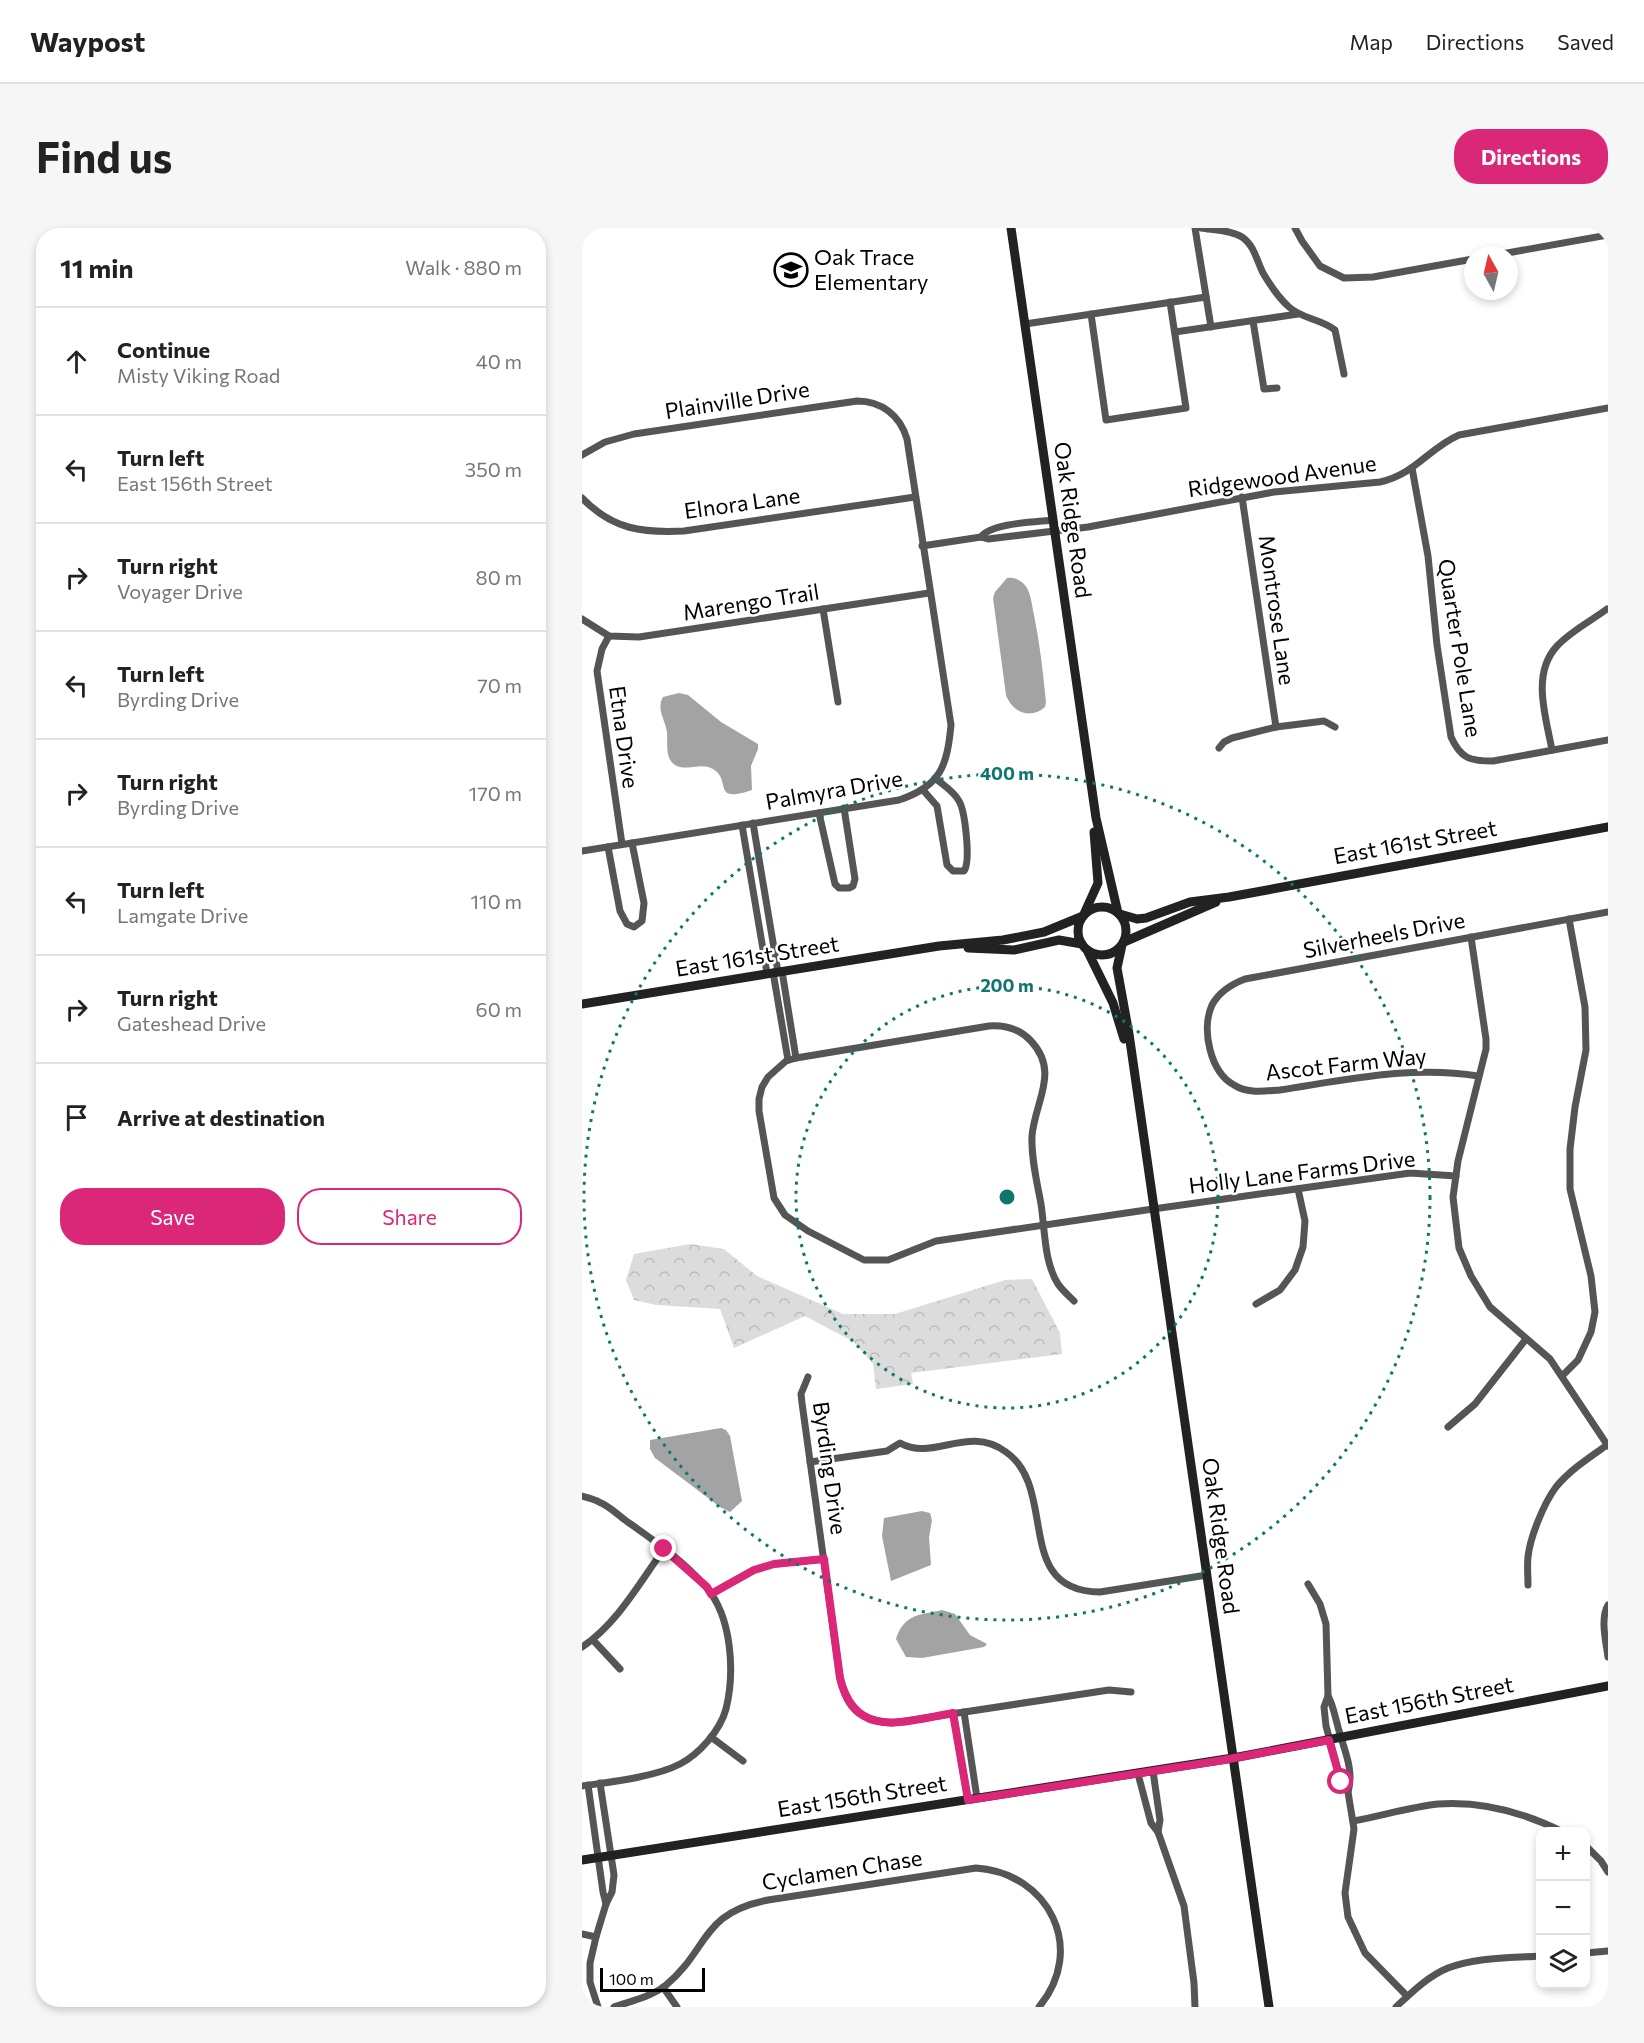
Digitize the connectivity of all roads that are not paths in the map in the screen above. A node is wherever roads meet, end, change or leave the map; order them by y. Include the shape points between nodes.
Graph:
1 (1011, 228) edge
2 (1195, 228) edge
3 (1201, 228) edge
4 (1295, 228) edge
5 (1608, 235) edge
6 (1518, 251) edge
7 (1464, 261) edge
8 (1206, 297) junction
9 (1170, 302) junction
10 (1090, 314) junction
11 (1298, 314) junction
12 (1253, 321) junction
13 (1025, 324) junction
14 (1211, 327) junction
15 (1174, 332) junction
16 (1344, 374) dead end
17 (1277, 388) dead end
18 (1608, 408) edge
19 (896, 418) joint
20 (582, 455) edge
21 (1412, 468) junction
22 (915, 497) junction
23 (1242, 497) junction
24 (582, 498) edge
25 (1053, 520) junction
26 (1055, 531) junction
27 (981, 537) junction
28 (922, 546) junction
29 (929, 593) junction
30 (823, 609) junction
31 (1607, 609) edge
32 (582, 619) edge
33 (609, 636) junction
34 (838, 702) dead end
35 (1276, 727) junction
36 (1335, 727) dead end
37 (1608, 740) edge
38 (1219, 748) dead end
39 (1552, 750) junction
40 (935, 778) junction
41 (923, 790) junction
42 (844, 808) junction
43 (819, 813) junction
44 (1096, 818) junction
45 (753, 824) junction
46 (742, 825) junction
47 (1608, 827) edge
48 (632, 843) junction
49 (621, 844) junction
50 (608, 847) junction
51 (582, 851) edge
52 (1229, 897) junction
53 (1608, 912) edge
54 (1119, 913) junction
55 (1083, 915) junction
56 (1569, 919) junction
57 (1471, 937) junction
58 (1123, 943) junction
59 (939, 946) junction
60 (1084, 947) junction
61 (775, 972) junction
62 (582, 1004) edge
63 (1209, 1041) joint
64 (796, 1058) junction
65 (788, 1060) junction
66 (1133, 1070) junction
67 (1478, 1076) junction
68 (1456, 1176) junction
69 (1298, 1189) junction
70 (1153, 1209) junction
71 (1044, 1226) junction
72 (1074, 1301) dead end
73 (1256, 1304) dead end
74 (1526, 1339) junction
75 (1562, 1376) junction
76 (808, 1377) dead end
77 (1448, 1427) dead end
78 (1608, 1445) edge
79 (810, 1461) junction
80 (582, 1496) edge
81 (664, 1549) junction
82 (824, 1559) junction
83 (1207, 1575) junction
84 (1308, 1584) dead end
85 (1528, 1585) dead end
86 (711, 1594) junction
87 (1608, 1605) edge
88 (593, 1640) junction
89 (582, 1647) edge
90 (1608, 1657) edge
91 (620, 1669) dead end
92 (1608, 1686) edge
93 (1131, 1692) dead end
94 (1328, 1696) junction
95 (964, 1712) junction
96 (953, 1713) junction
97 (711, 1737) junction
98 (1341, 1737) junction
99 (1329, 1740) junction
100 (1233, 1758) junction
101 (743, 1761) dead end
102 (1152, 1771) junction
103 (1138, 1774) junction
104 (600, 1783) junction
105 (585, 1785) edge
106 (1348, 1792) junction
107 (972, 1799) junction
108 (1353, 1821) junction
109 (1550, 1827) edge
110 (1158, 1832) junction
111 (1590, 1850) edge
112 (611, 1856) junction
113 (598, 1857) junction
114 (582, 1860) edge
115 (1608, 1872) edge
116 (606, 1904) junction
117 (582, 1934) edge
118 (596, 1937) junction
119 (1608, 1951) edge
120 (1590, 1953) edge
121 (1536, 1956) edge
122 (663, 1987) junction
123 (1407, 1996) junction
124 (598, 2007) edge
125 (614, 2007) edge
126 (677, 2007) edge
127 (1039, 2007) edge
128 (1195, 2007) edge
129 (1269, 2007) edge
130 (1396, 2007) edge

1 - 13 street, Oak Ridge Road
2 - 8 street
3 - 11 street via 1241,237 1250,245 1273,288
4 - 7 street via 1320,266 1344,278 1373,277
5 - 6 street
8 - 9 street
8 - 14 street
9 - 10 street
9 - 15 street
10 - 13 street
10 - 15 street via 1106,420 1186,408
11 - 12 street
11 - 16 street via 1335,330
12 - 14 street
12 - 17 street via 1264,388
13 - 25 street, Oak Ridge Road
14 - 15 street
18 - 21 street, Ridgewood Avenue via 1459,435
19 - 20 street, Plainville Drive via 880,404 857,400 620,437
19 - 22 street, Palmyra Drive via 906,435
21 - 23 street, Ridgewood Avenue via 1397,478 1380,482
21 - 39 street, Quarter Pole Lane via 1428,556 1451,737 1457,750 1474,761 1493,761
22 - 24 street, Elnora Lane via 656,532 611,520
22 - 28 street, Palmyra Drive
23 - 26 street, Ridgewood Avenue
23 - 35 street, Montrose Lane
25 - 26 street, Oak Ridge Road
25 - 27 street via 997,528
26 - 27 street
26 - 44 street, Oak Ridge Road
27 - 28 street
28 - 29 street, Palmyra Drive
29 - 30 street, Marengo Trail
29 - 40 street, Palmyra Drive via 951,725 948,755
30 - 33 street, Marengo Trail via 639,637
30 - 34 street
31 - 39 street via 1558,645 1549,658 1542,690
32 - 33 street
33 - 49 street, Etna Drive via 597,671
35 - 36 street via 1324,721
35 - 38 street via 1232,738
37 - 39 street, Quarter Pole Lane
40 - 41 street, Palmyra Drive
40 - 41 street via 960,802 969,860 964,871 952,871 947,865 937,806
41 - 42 street, Palmyra Drive via 899,800
42 - 43 street, Palmyra Drive
42 - 43 street via 855,879 849,888 835,884
43 - 45 street, Palmyra Drive
44 - 54 street, Oak Ridge Road
44 - 55 street, Oak Ridge Road via 1098,883
45 - 46 street, Palmyra Drive
45 - 61 street
46 - 48 street, Palmyra Drive
46 - 61 street
47 - 52 street, East 161st Street
48 - 49 street, Palmyra Drive
48 - 50 street via 644,903 642,921 634,927 627,924 620,911
49 - 50 street, Palmyra Drive
50 - 51 street, Palmyra Drive
52 - 54 street, East 161st Street via 1190,902 1146,918
52 - 58 street, East 161st Street
53 - 56 street, Silverheels Drive
54 - 55 street via 1106,906
54 - 58 street via 1126,929
55 - 59 street, East 161st Street via 1044,932
55 - 60 street via 1077,929
56 - 57 street, Silverheels Drive
56 - 75 street via 1585,1007 1586,1050 1570,1149 1570,1189 1591,1276 1595,1312 1592,1332 1578,1360
57 - 63 street, Silverheels Drive via 1233,983 1213,1004
57 - 67 street via 1486,1038
58 - 60 street via 1110,954 1102,955
58 - 66 street, Oak Ridge Road via 1117,968
59 - 60 street, East 161st Street via 1014,950 1059,940
59 - 61 street, East 161st Street
60 - 66 street, Oak Ridge Road via 1113,1003
61 - 62 street, East 161st Street
61 - 64 street
61 - 65 street
63 - 67 street, Ascot Farm Way via 1220,1073 1235,1086 1260,1092 1397,1073
64 - 65 street
64 - 71 street via 989,1026 1002,1025 1027,1036 1045,1065 1046,1075 1032,1135
65 - 71 street, Holly Lane Farms Drive via 776,1068 762,1087 759,1111 774,1198 784,1215 808,1231 864,1260 888,1260 936,1241
66 - 70 street, Oak Ridge Road
67 - 68 street
68 - 69 street, Holly Lane Farms Drive via 1410,1173
68 - 74 street via 1453,1197 1459,1248 1471,1276 1490,1307
69 - 70 street, Holly Lane Farms Drive
69 - 73 street via 1305,1221 1303,1247 1295,1270 1280,1290
70 - 71 street, Holly Lane Farms Drive
70 - 83 street, Oak Ridge Road
71 - 72 street via 1050,1265 1058,1285
74 - 75 street via 1550,1359
74 - 77 street via 1474,1404
75 - 78 street
76 - 79 street, Byrding Drive via 801,1394
78 - 85 street via 1556,1488 1530,1546
79 - 82 street, Byrding Drive
79 - 83 street via 887,1451 900,1443 912,1449 973,1440 990,1443 1006,1451 1029,1478 1046,1561 1056,1575 1077,1588 1100,1592
80 - 81 street via 601,1502
81 - 86 street
81 - 88 street
82 - 86 street via 754,1570
82 - 96 street, Byrding Drive via 840,1678 852,1707 877,1722 892,1723
83 - 100 street, Oak Ridge Road
84 - 94 street via 1326,1624
86 - 97 street via 727,1626 730,1674 725,1710
87 - 90 street via 1604,1634
88 - 89 street
88 - 91 street
92 - 98 street, East 156th Street
93 - 95 street, Byrding Drive via 1109,1690
94 - 98 street
94 - 99 street via 1324,1707
95 - 96 street, Byrding Drive
95 - 107 street
96 - 107 street
97 - 101 street
97 - 104 street via 682,1763 663,1771
98 - 99 street, East 156th Street
98 - 106 street via 1352,1781
99 - 100 street, East 156th Street
99 - 106 street via 1341,1782
100 - 102 street, East 156th Street
100 - 129 street, Oak Ridge Road
102 - 103 street, East 156th Street
102 - 110 street via 1160,1820
103 - 107 street, East 156th Street
103 - 110 street via 1151,1823
104 - 105 street
104 - 112 street
105 - 113 street
106 - 108 street
107 - 112 street, East 156th Street
108 - 109 street via 1439,1804 1498,1807
108 - 123 street via 1345,1893 1348,1917 1365,1953
110 - 128 street via 1184,1906
111 - 115 street
112 - 113 street, East 156th Street
112 - 116 street via 614,1875
113 - 114 street, East 156th Street
113 - 116 street
116 - 118 street
117 - 118 street
118 - 124 street via 590,1973
119 - 120 street
121 - 123 street via 1448,1968
122 - 125 street, Cyclamen Chase
122 - 126 street
122 - 127 street, Cyclamen Chase via 716,1923 741,1907 976,1868 1015,1877 1039,1896 1056,1925 1059,1960 1055,1981
123 - 130 street

